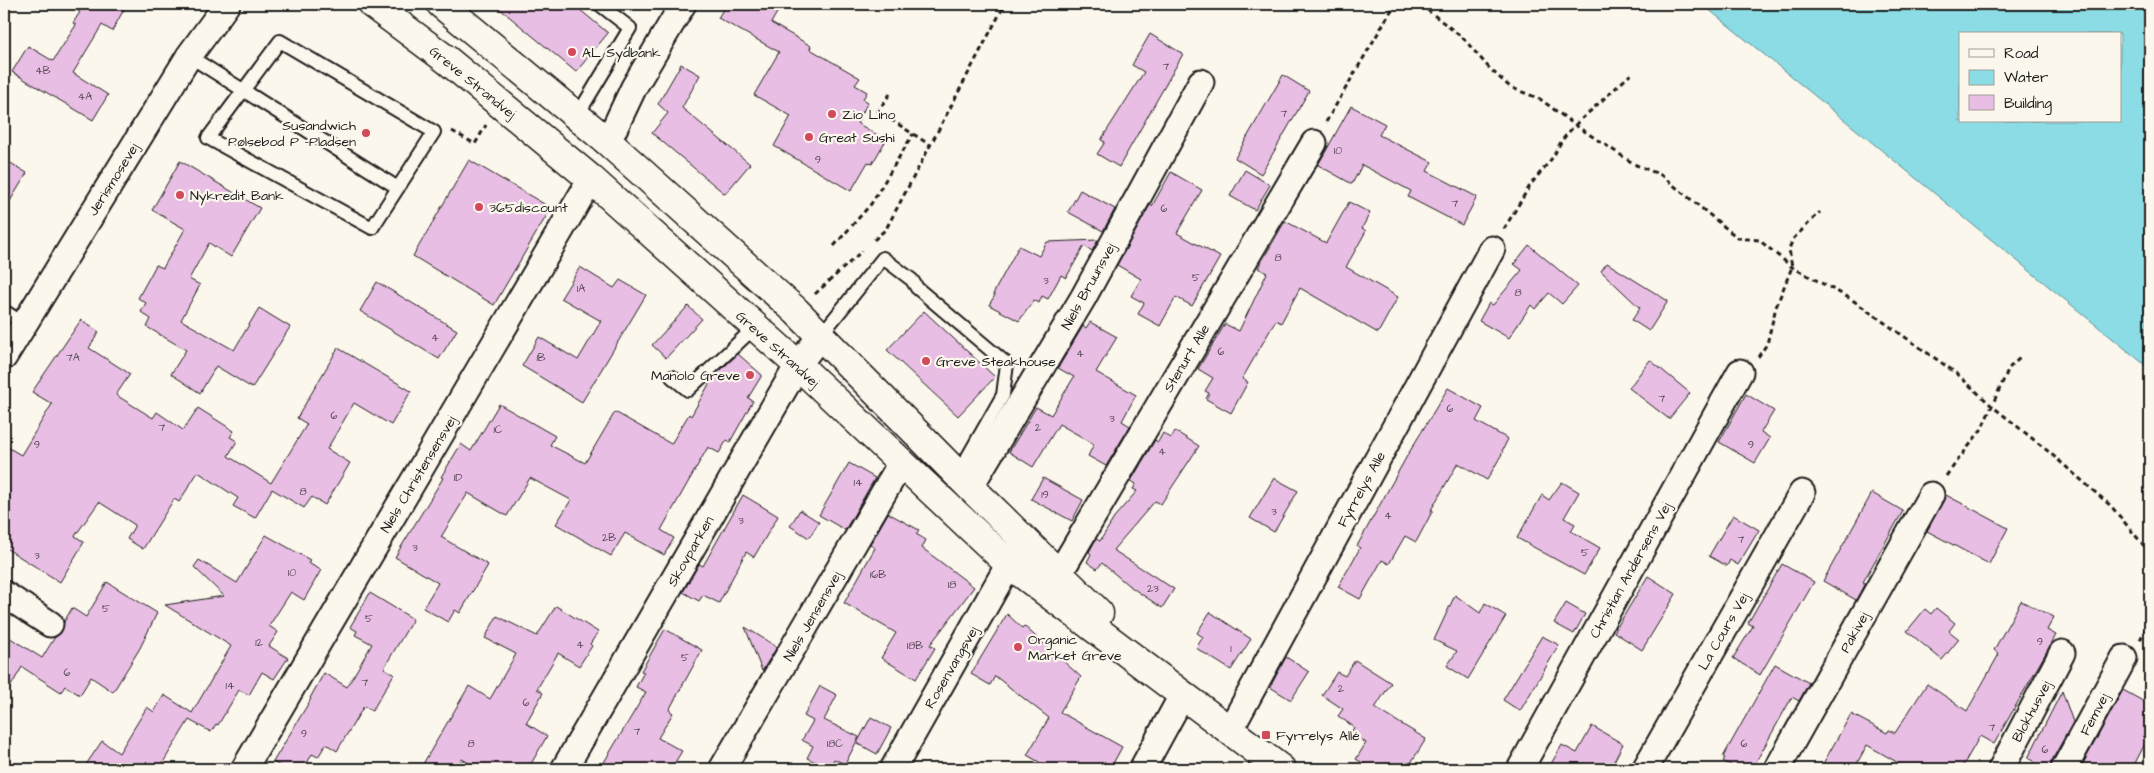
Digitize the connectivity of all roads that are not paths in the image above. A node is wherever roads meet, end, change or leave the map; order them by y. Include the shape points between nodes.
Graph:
1 (227, 4) edge
2 (372, 4) edge
3 (441, 4) edge
4 (599, 4) edge
5 (683, 4) edge
6 (189, 56) junction
7 (1201, 82) dead end
8 (244, 91) junction
9 (577, 116) junction
10 (608, 142) junction
11 (1314, 143) road end
12 (591, 179) junction
13 (398, 188) junction
14 (1492, 249) road end
15 (14, 318) edge
16 (755, 327) junction
17 (821, 335) junction
18 (4, 357) edge
19 (798, 365) junction
20 (1740, 372) road end
21 (672, 377) dead end
22 (901, 463) junction
23 (964, 481) junction
24 (1802, 494) dead end
25 (1931, 495) road end
26 (1009, 564) junction
27 (1059, 574) junction
28 (4, 594) edge
29 (50, 624) dead end
30 (2062, 653) dead end
31 (2124, 658) dead end
32 (1183, 694) junction
33 (1230, 730) junction
34 (1273, 767) edge
35 (244, 769) edge
36 (564, 769) edge
37 (722, 769) edge
38 (893, 769) edge
39 (1142, 769) edge
40 (1520, 769) edge
41 (1645, 769) edge
42 (1777, 769) edge
43 (2001, 769) edge
44 (2064, 769) edge

1 - 6 street, Jerismosevej
2 - 12 main road, Greve Strandvej
3 - 9 main road, Greve Strandvej
4 - 9 lane via 630,28
5 - 10 street via 634,87
6 - 8 lane
6 - 15 street, Jerismosevej
7 - 23 street, Niels Bruunsvej via 1083,298
8 - 13 lane
8 - 13 lane via 208,138 372,228
8 - 13 lane via 280,41 434,132
9 - 10 main road, Greve Strandvej
10 - 17 main road, Greve Strandvej
11 - 27 street, Stenurt Alle
12 - 16 main road, Greve Strandvej
12 - 35 street, Niels Christensensvej
14 - 33 street, Fyrrelys Alle
15 - 18 street, Jerismosevej
16 - 19 main road, Greve Strandvej
16 - 21 lane via 688,390
17 - 19 street, Skovparken
17 - 23 main road, Greve Strandvej
17 - 23 lane via 883,258 1007,364 1003,395
19 - 22 main road, Greve Strandvej
19 - 36 street, Skovparken
20 - 40 street, Christian Andersens Vej
22 - 26 main road, Greve Strandvej
22 - 37 street, Niels Jensensvej
23 - 27 main road, Greve Strandvej
24 - 41 street, La Cours Vej
25 - 42 street, Pakivej
26 - 32 main road, Greve Strandvej
26 - 38 street, Rosenvangsvej
27 - 32 main road, Greve Strandvej
28 - 29 street
30 - 43 street, Blokhusvej
31 - 44 street, Femvej
32 - 33 main road, Greve Strandvej
32 - 39 street
33 - 34 main road, Greve Strandvej

